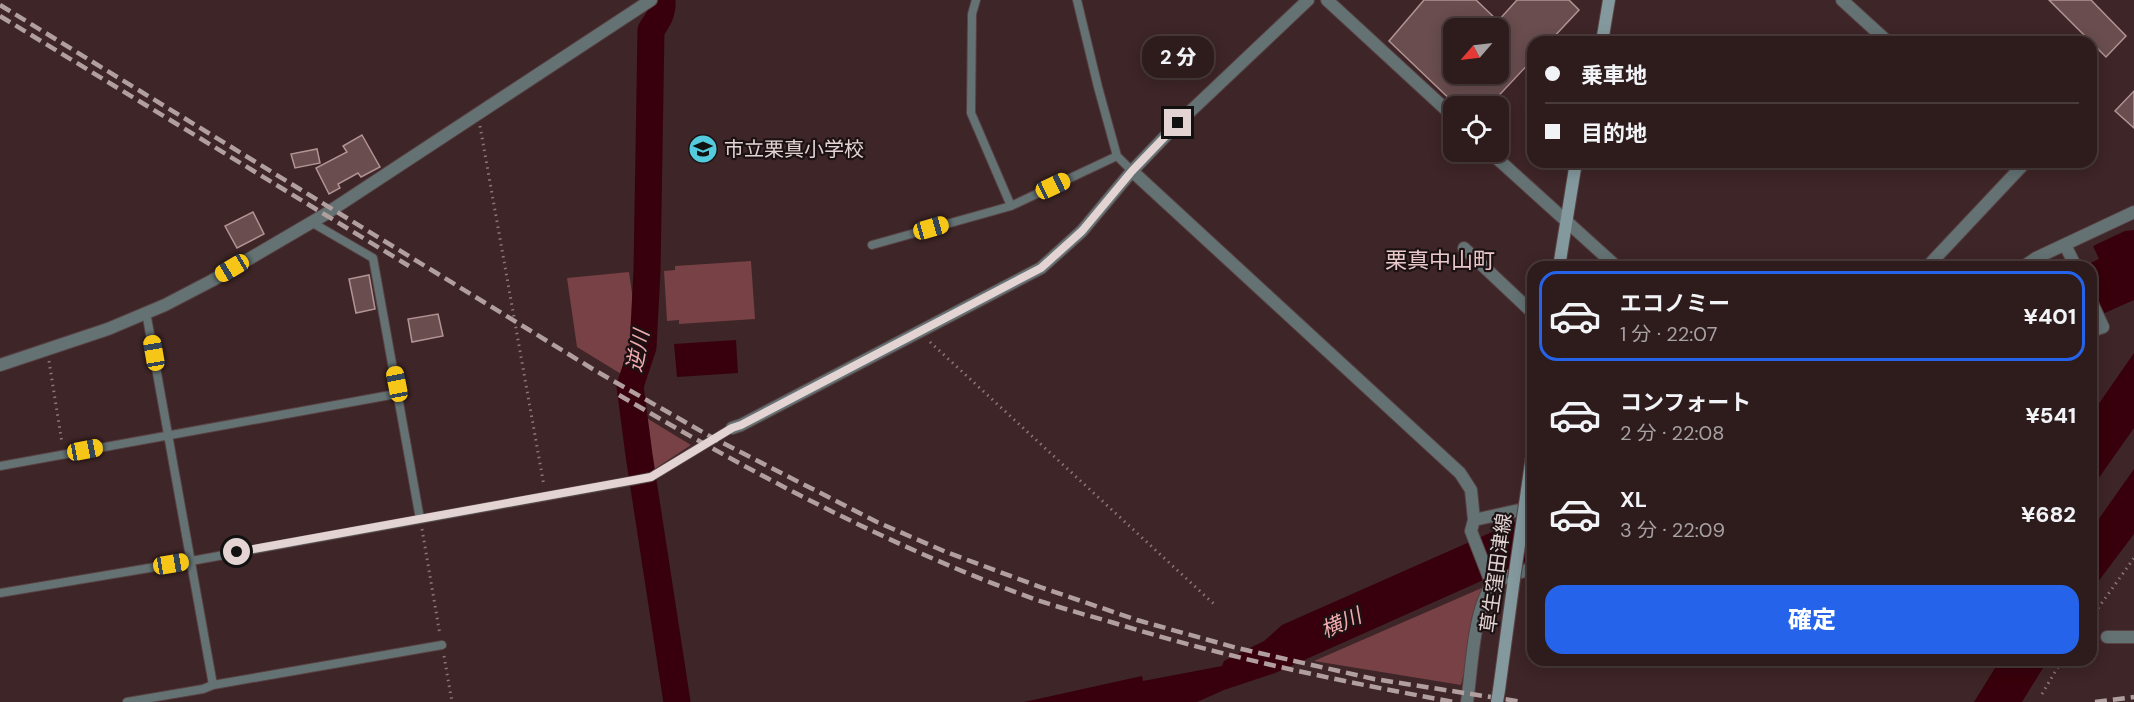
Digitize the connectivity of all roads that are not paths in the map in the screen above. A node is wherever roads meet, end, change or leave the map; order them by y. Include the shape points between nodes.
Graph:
1 (651, 0) edge
2 (976, 0) edge
3 (1077, 0) edge
4 (1308, 0) edge
5 (1328, 0) edge
6 (1609, 0) edge
7 (1842, 0) edge
8 (1603, 36) edge
9 (1881, 36) edge
10 (1443, 107) edge
11 (1117, 156) junction
12 (1501, 162) edge
13 (1575, 168) edge
14 (2020, 168) edge
15 (1132, 171) junction
16 (1011, 206) junction
17 (2134, 212) edge
18 (311, 222) junction
19 (1566, 222) junction
20 (2065, 244) junction
21 (872, 245) dead end
22 (1464, 248) dead end
23 (1560, 261) edge
24 (1610, 261) edge
25 (1933, 261) edge
26 (2032, 261) edge
27 (2073, 261) edge
28 (1527, 307) edge
29 (146, 312) junction
30 (0, 366) edge
31 (396, 394) junction
32 (732, 428) joint
33 (169, 434) junction
34 (0, 466) edge
35 (1527, 507) edge
36 (1527, 516) edge
37 (420, 519) junction
38 (1472, 525) junction
39 (191, 561) junction
40 (1527, 570) edge
41 (1492, 582) junction
42 (0, 593) edge
43 (2107, 637) dead end
44 (2134, 637) edge
45 (442, 645) road end
46 (213, 685) junction
47 (1498, 696) edge
48 (127, 702) edge
49 (1467, 702) edge

1 - 18 street
2 - 16 lane via 972,15 971,113
3 - 11 lane
4 - 15 street
5 - 10 street
6 - 8 main road
7 - 9 street
11 - 15 lane
11 - 16 lane
12 - 19 street
13 - 19 main road
14 - 25 street
15 - 32 street via 1082,231 1041,268
15 - 38 street via 1460,473 1471,490
16 - 21 lane
17 - 20 street
18 - 29 street via 213,280
18 - 31 lane via 373,258
19 - 23 main road
19 - 24 street
20 - 26 street
20 - 27 street
22 - 28 street
29 - 30 street
29 - 33 lane
31 - 33 lane
31 - 37 lane
32 - 37 lane via 651,477
33 - 34 lane
33 - 39 lane
35 - 38 street
36 - 47 main road, 草生窪田津線, bridge
37 - 39 lane
38 - 41 street
39 - 42 lane
39 - 46 lane
40 - 41 street
41 - 49 street via 1479,615
43 - 44 street
45 - 46 lane
46 - 48 lane

